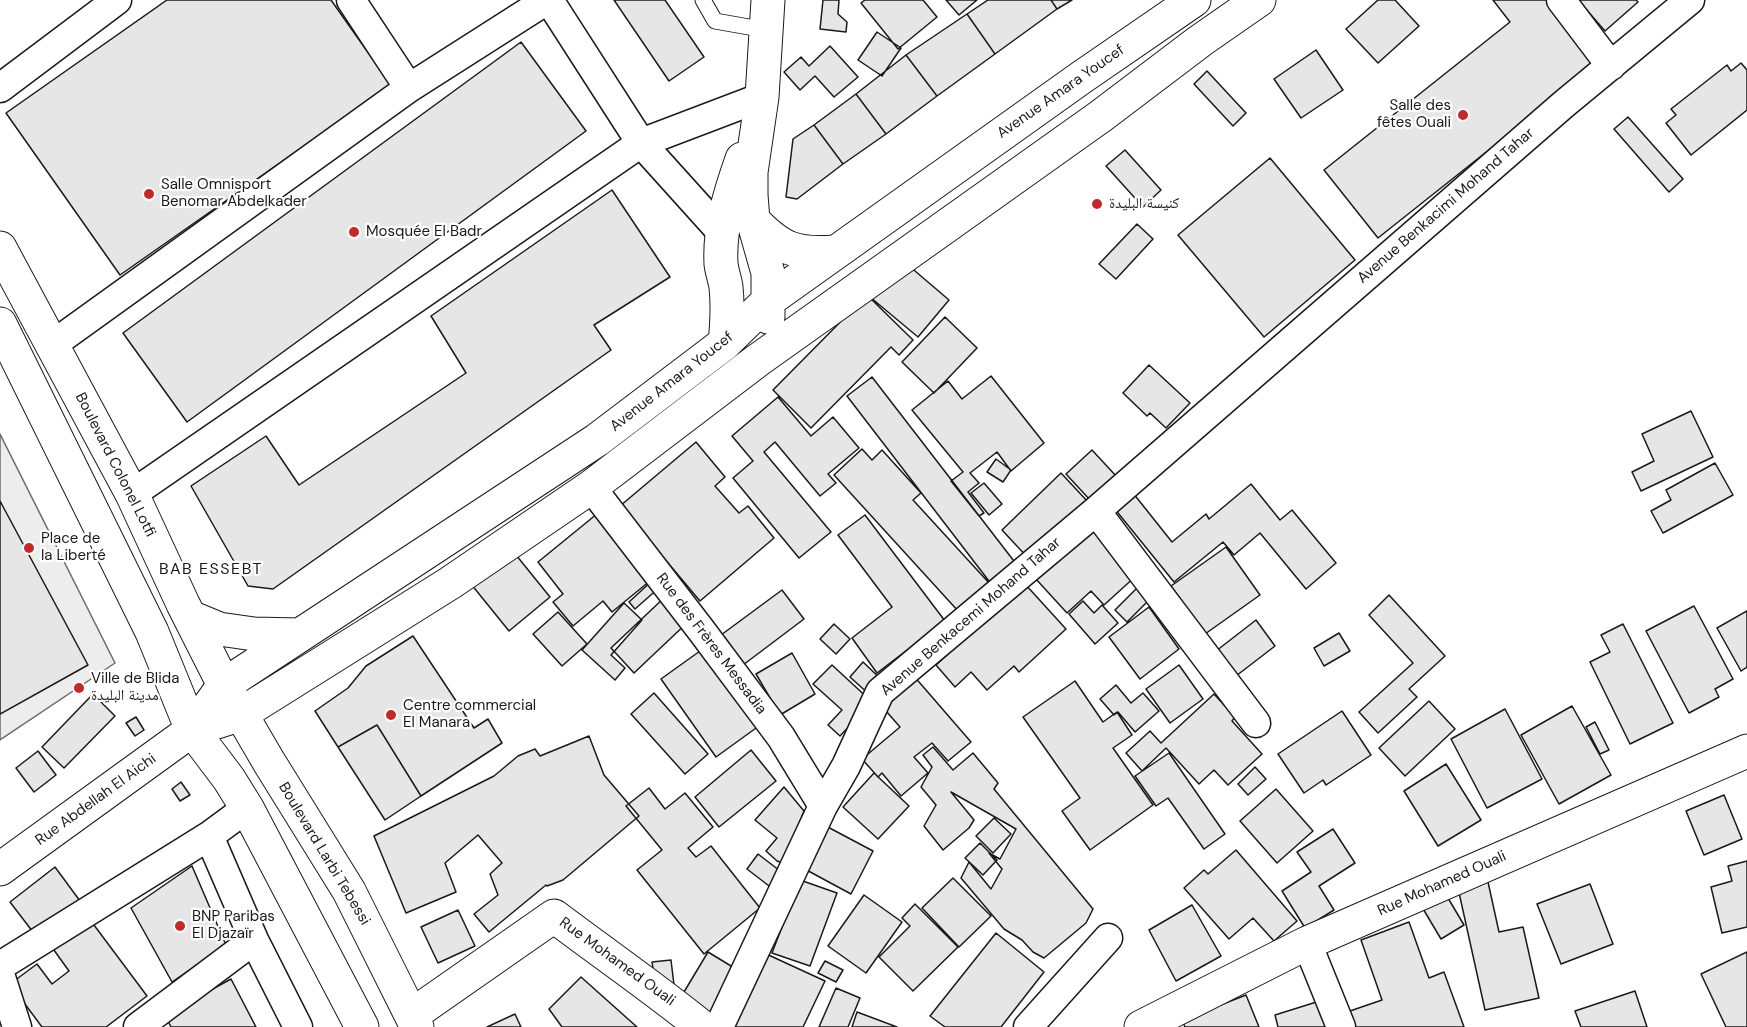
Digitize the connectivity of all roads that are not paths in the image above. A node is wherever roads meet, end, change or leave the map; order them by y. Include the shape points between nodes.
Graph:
1 (117, 0) edge
2 (351, 0) edge
3 (548, 0) edge
4 (703, 0) edge
5 (1194, 0) edge
6 (1258, 0) edge
7 (1562, 0) edge
8 (1690, 0) edge
9 (767, 15) edge
10 (1611, 66) junction
11 (0, 88) edge
12 (409, 88) junction
13 (762, 97) junction
14 (642, 143) junction
15 (753, 220) junction
16 (723, 234) junction
17 (0, 248) edge
18 (835, 252) junction
19 (769, 300) junction
20 (0, 324) edge
21 (725, 343) junction
22 (52, 345) junction
23 (758, 360) junction
24 (1205, 415) joint
25 (591, 487) junction
26 (132, 494) junction
27 (1096, 511) junction
28 (190, 617) junction
29 (300, 635) junction
30 (291, 683) junction
31 (224, 685) junction
32 (242, 714) junction
33 (1256, 723) dead end
34 (192, 730) junction
35 (1746, 757) edge
36 (269, 762) junction
37 (823, 806) junction
38 (247, 808) junction
39 (209, 836) junction
40 (0, 869) edge
41 (1108, 938) dead end
42 (254, 940) junction
43 (1307, 943) junction
44 (0, 966) edge
45 (0, 974) edge
46 (415, 1021) edge
47 (17, 1027) edge
48 (138, 1027) edge
49 (298, 1027) edge
50 (362, 1027) edge
51 (702, 1027) edge
52 (719, 1027) edge
53 (1028, 1027) edge
54 (1141, 1027) edge
55 (1341, 1027) edge

1 - 11 street
2 - 12 street
3 - 12 street
3 - 14 street
4 - 9 lane via 715,21
5 - 18 main road, Avenue Amara Youcef
6 - 23 main road
7 - 10 street
8 - 10 street, Avenue Benkacimi Mohand Tahar
9 - 13 main road
10 - 24 street, Avenue Benkacimi Mohand Tahar
12 - 22 street
13 - 14 street
13 - 15 main road via 751,172
13 - 16 main road via 725,211
14 - 16 street
14 - 26 street
15 - 18 main road via 769,237 789,249 812,254
15 - 19 main road via 768,273
16 - 21 main road via 721,265 728,311
17 - 22 main road, Boulevard Colonel Lotfi
18 - 19 main road, Avenue Amara Youcef
19 - 21 main road, Avenue Amara Youcef
19 - 23 main road via 768,327
20 - 34 main road via 152,632
21 - 29 main road, Avenue Amara Youcef via 597,441
22 - 26 main road, Boulevard Colonel Lotfi
23 - 25 main road
24 - 27 street, Avenue Benkacemi Mohand Tahar
25 - 30 main road via 450,583
25 - 37 street, Rue des Frères Messadia via 781,737
26 - 28 main road, Boulevard Colonel Lotfi
27 - 33 street
27 - 37 street, Avenue Benkacemi Mohand Tahar via 880,692
28 - 29 main road via 219,629
28 - 31 main road, Boulevard Colonel Lotfi
29 - 31 main road, Avenue Amara Youcef
30 - 32 main road
30 - 36 main road via 272,717 266,742
31 - 32 main road, Boulevard Larbi Tebessi
31 - 34 main road, Avenue Amara Youcef
32 - 34 main road
32 - 36 main road, Boulevard Larbi Tebessi
34 - 38 main road
34 - 40 main road, Rue Abdellah El Aichi
35 - 43 main road, Rue Mohamed Ouali
36 - 46 main road, Boulevard Larbi Tebessi via 349,891
37 - 52 street, Avenue Benkacemi Mohand Tahar
38 - 39 street
38 - 50 main road
39 - 42 street
39 - 44 street
41 - 53 street
42 - 48 street
42 - 49 street
43 - 54 main road, Rue Mohamed Ouali
43 - 55 street
45 - 47 street
46 - 51 main road, Rue Mohamed Ouali via 554,916

